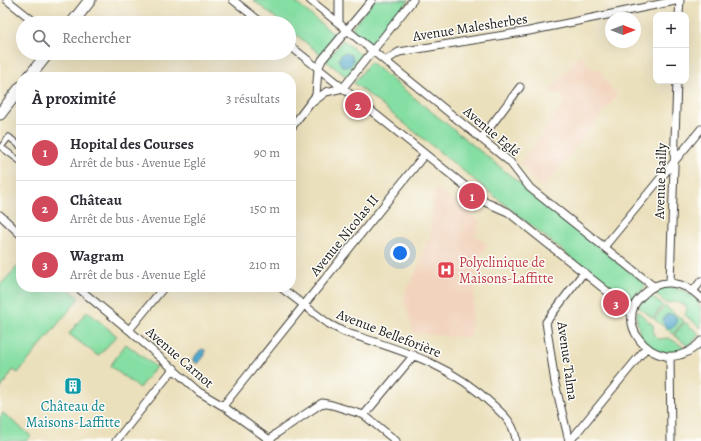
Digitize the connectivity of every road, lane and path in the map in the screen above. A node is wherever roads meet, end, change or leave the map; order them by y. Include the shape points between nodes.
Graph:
1 (90, 0) edge
2 (233, 0) edge
3 (310, 0) edge
4 (339, 0) edge
5 (372, 0) edge
6 (414, 0) edge
7 (680, 0) edge
8 (9, 1) edge
9 (679, 12) edge
10 (27, 16) edge
11 (77, 16) edge
12 (253, 16) edge
13 (339, 24) junction
14 (346, 31) junction
15 (296, 51) edge
16 (373, 51) junction
17 (42, 60) edge
18 (385, 61) junction
19 (318, 69) junction
20 (33, 72) edge
21 (677, 84) edge
22 (520, 87) dead end
23 (343, 88) junction
24 (16, 93) edge
25 (309, 106) junction
26 (1, 111) edge
27 (296, 122) edge
28 (701, 129) edge
29 (482, 139) junction
30 (16, 143) edge
31 (425, 154) junction
32 (16, 158) edge
33 (673, 163) junction
34 (0, 215) edge
35 (16, 230) edge
36 (604, 247) junction
37 (584, 272) junction
38 (701, 281) edge
39 (670, 282) junction
40 (653, 286) junction
41 (694, 290) junction
42 (83, 292) edge
43 (160, 292) edge
44 (287, 292) edge
45 (701, 298) edge
46 (304, 305) junction
47 (632, 315) junction
48 (129, 330) junction
49 (701, 342) edge
50 (646, 348) junction
51 (414, 355) junction
52 (670, 356) junction
53 (174, 368) junction
54 (223, 406) junction
55 (364, 415) junction
56 (116, 441) edge
57 (270, 441) edge
58 (396, 441) edge
59 (516, 441) edge
60 (570, 441) edge
61 (671, 441) edge

1 - 11 main road
2 - 12 street
3 - 13 street, Avenue Eglé
4 - 13 street
5 - 14 street
6 - 16 street
7 - 9 street
7 - 18 street, Avenue Malesherbes via 529,31 399,52
8 - 10 street
13 - 14 street, Avenue Eglé
14 - 16 street, Avenue Eglé
14 - 19 street via 322,60
15 - 19 street
16 - 18 street, Avenue Eglé
16 - 23 street
17 - 20 main road
18 - 29 street, Avenue Eglé
19 - 23 street
19 - 25 street via 316,95
21 - 33 street, Avenue Bailly
22 - 29 street
23 - 25 street via 326,92
23 - 31 street
24 - 26 main road
25 - 27 street
28 - 33 street
29 - 36 street, Avenue Eglé via 510,162 530,188
30 - 32 street via 9,137 1,147
31 - 37 street via 485,202 508,212
31 - 46 street, Avenue Nicolas II
33 - 36 street
33 - 39 street, Avenue Bailly
34 - 35 street
36 - 40 street, Avenue Eglé
37 - 47 street via 624,304
37 - 60 street, Avenue Talma via 546,322 555,383
38 - 41 street
39 - 40 street
39 - 41 street
40 - 47 street via 635,305
41 - 45 street
42 - 48 street, Avenue Carnot
43 - 48 street
44 - 46 street, Avenue Belleforière
46 - 51 street, Avenue Belleforière via 344,332
46 - 54 street, Avenue Nicolas II
47 - 50 street via 633,327
48 - 53 street, Avenue Carnot
49 - 52 street via 681,355
50 - 52 street via 657,354
50 - 60 street
51 - 55 street
51 - 59 street, Avenue Belleforière via 435,363 461,378 485,397 514,428
52 - 61 street
53 - 54 street, Avenue Carnot via 199,392
53 - 56 street
54 - 57 street, Avenue Carnot
55 - 57 street via 322,403 277,432
55 - 58 street

